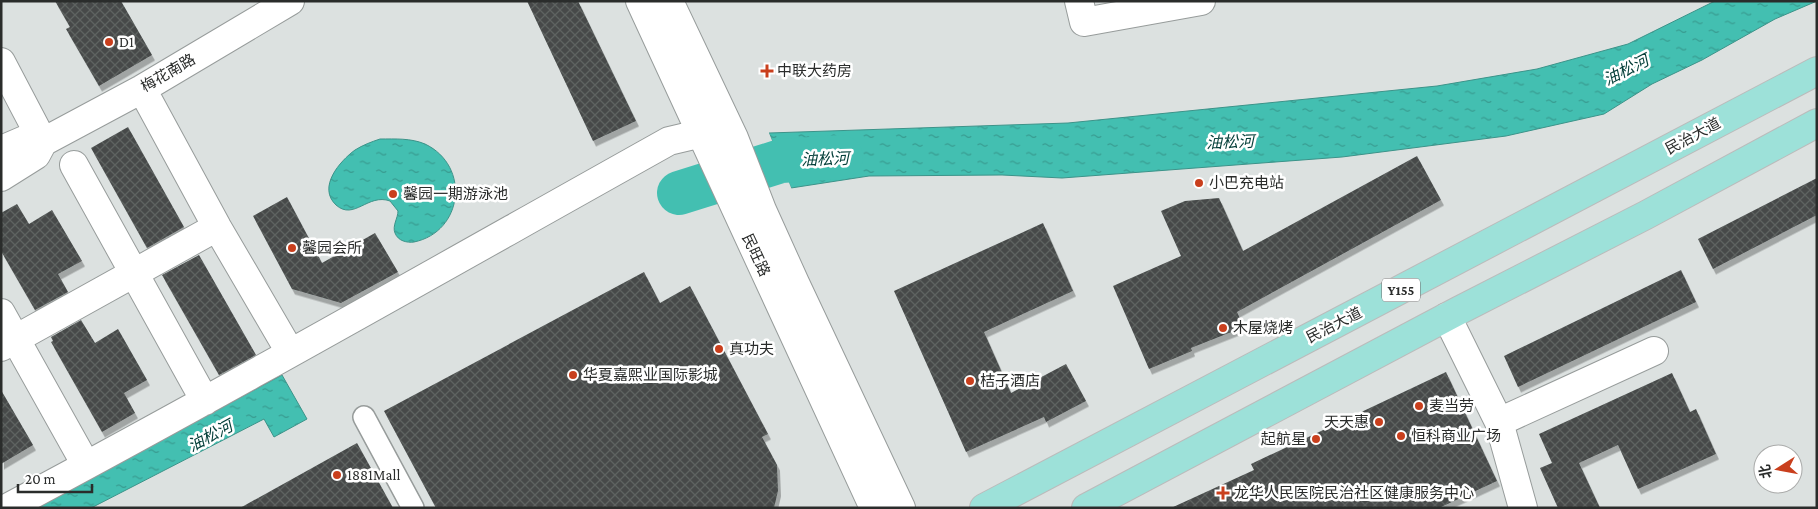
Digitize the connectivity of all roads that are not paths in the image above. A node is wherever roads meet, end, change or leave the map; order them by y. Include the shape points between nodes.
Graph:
1 (640, 1) edge
2 (669, 1) edge
3 (1202, 1) edge
4 (283, 3) edge
5 (1081, 12) edge
6 (1, 62) edge
7 (1817, 71) edge
8 (142, 89) junction
9 (1817, 123) edge
10 (731, 133) junction
11 (705, 139) junction
12 (43, 142) junction
13 (1, 150) edge
14 (74, 166) dead end
15 (1, 177) edge
16 (751, 214) junction
17 (217, 226) junction
18 (134, 274) junction
19 (1, 313) edge
20 (1447, 317) junction
21 (8, 343) edge
22 (1654, 351) dead end
23 (290, 352) junction
24 (205, 402) junction
25 (364, 417) dead end
26 (1499, 422) junction
27 (86, 465) junction
28 (7, 508) edge
29 (413, 508) edge
30 (874, 508) edge
31 (901, 508) edge
32 (984, 508) edge
33 (1086, 508) edge
34 (1523, 508) edge

1 - 11 street, 民旺路
2 - 10 street, 民旺路
3 - 5 street
4 - 8 street, 梅花南路
6 - 12 street
7 - 32 main road, 民治大道 / Y155
8 - 12 street, 梅花南路
8 - 17 street
9 - 20 main road
10 - 11 street
10 - 16 street, 民旺路
11 - 16 street, 民旺路
11 - 23 street via 677,138 669,141
12 - 13 street via 27,139
12 - 15 street via 36,155
14 - 18 street
16 - 30 street, 民旺路
16 - 31 street, 民旺路
17 - 18 street
17 - 23 street
18 - 21 street
18 - 24 street
19 - 21 street
20 - 26 street
20 - 33 main road
21 - 27 street
22 - 26 street
23 - 24 street
24 - 27 street
25 - 29 street
26 - 34 street
27 - 28 street

